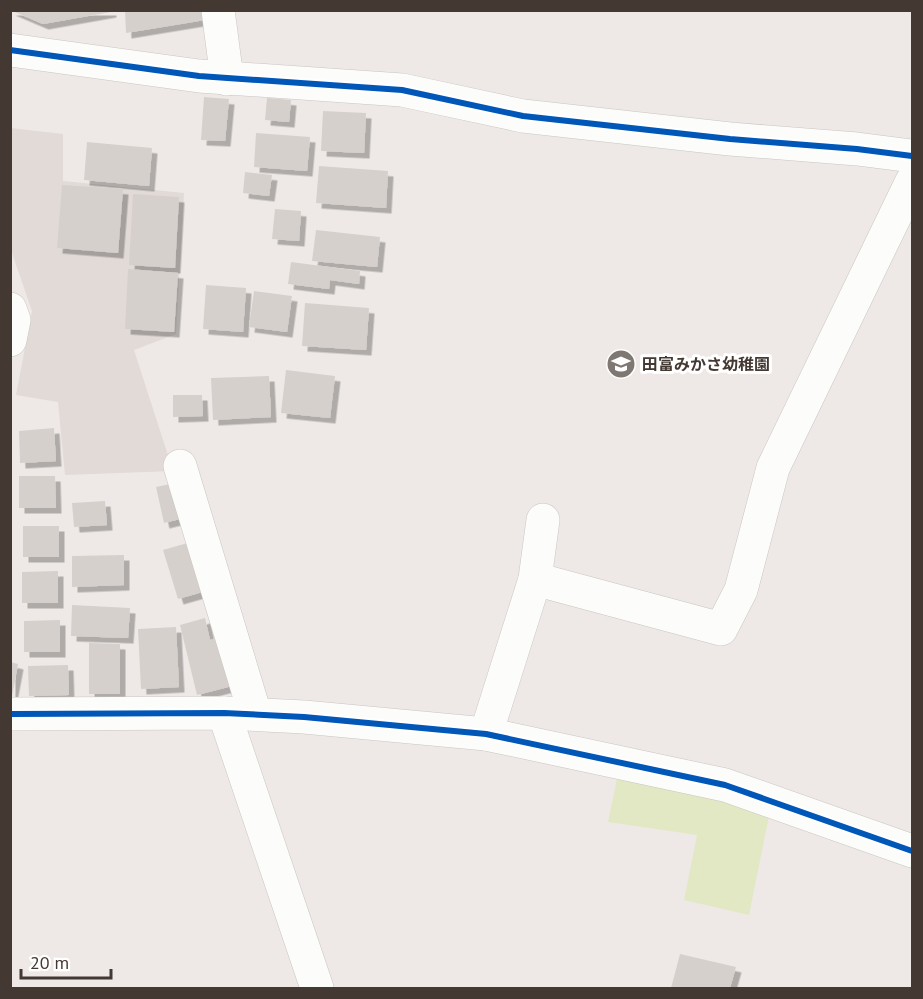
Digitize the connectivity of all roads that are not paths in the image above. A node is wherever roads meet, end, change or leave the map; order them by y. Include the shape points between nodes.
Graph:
1 (218, 10) edge
2 (10, 50) edge
3 (227, 79) junction
4 (912, 156) edge
5 (912, 181) edge
6 (10, 309) edge
7 (10, 340) edge
8 (180, 466) dead end
9 (543, 520) dead end
10 (535, 579) junction
11 (10, 714) edge
12 (240, 714) junction
13 (486, 734) junction
14 (912, 851) edge
15 (317, 988) edge

1 - 3 street
2 - 3 street
3 - 4 street via 402,90 523,116
5 - 10 street via 773,468 741,590 721,629
6 - 7 street via 14,320
8 - 12 street
9 - 10 street
10 - 13 street
11 - 12 street
12 - 13 street
12 - 15 street
13 - 14 street via 725,784

